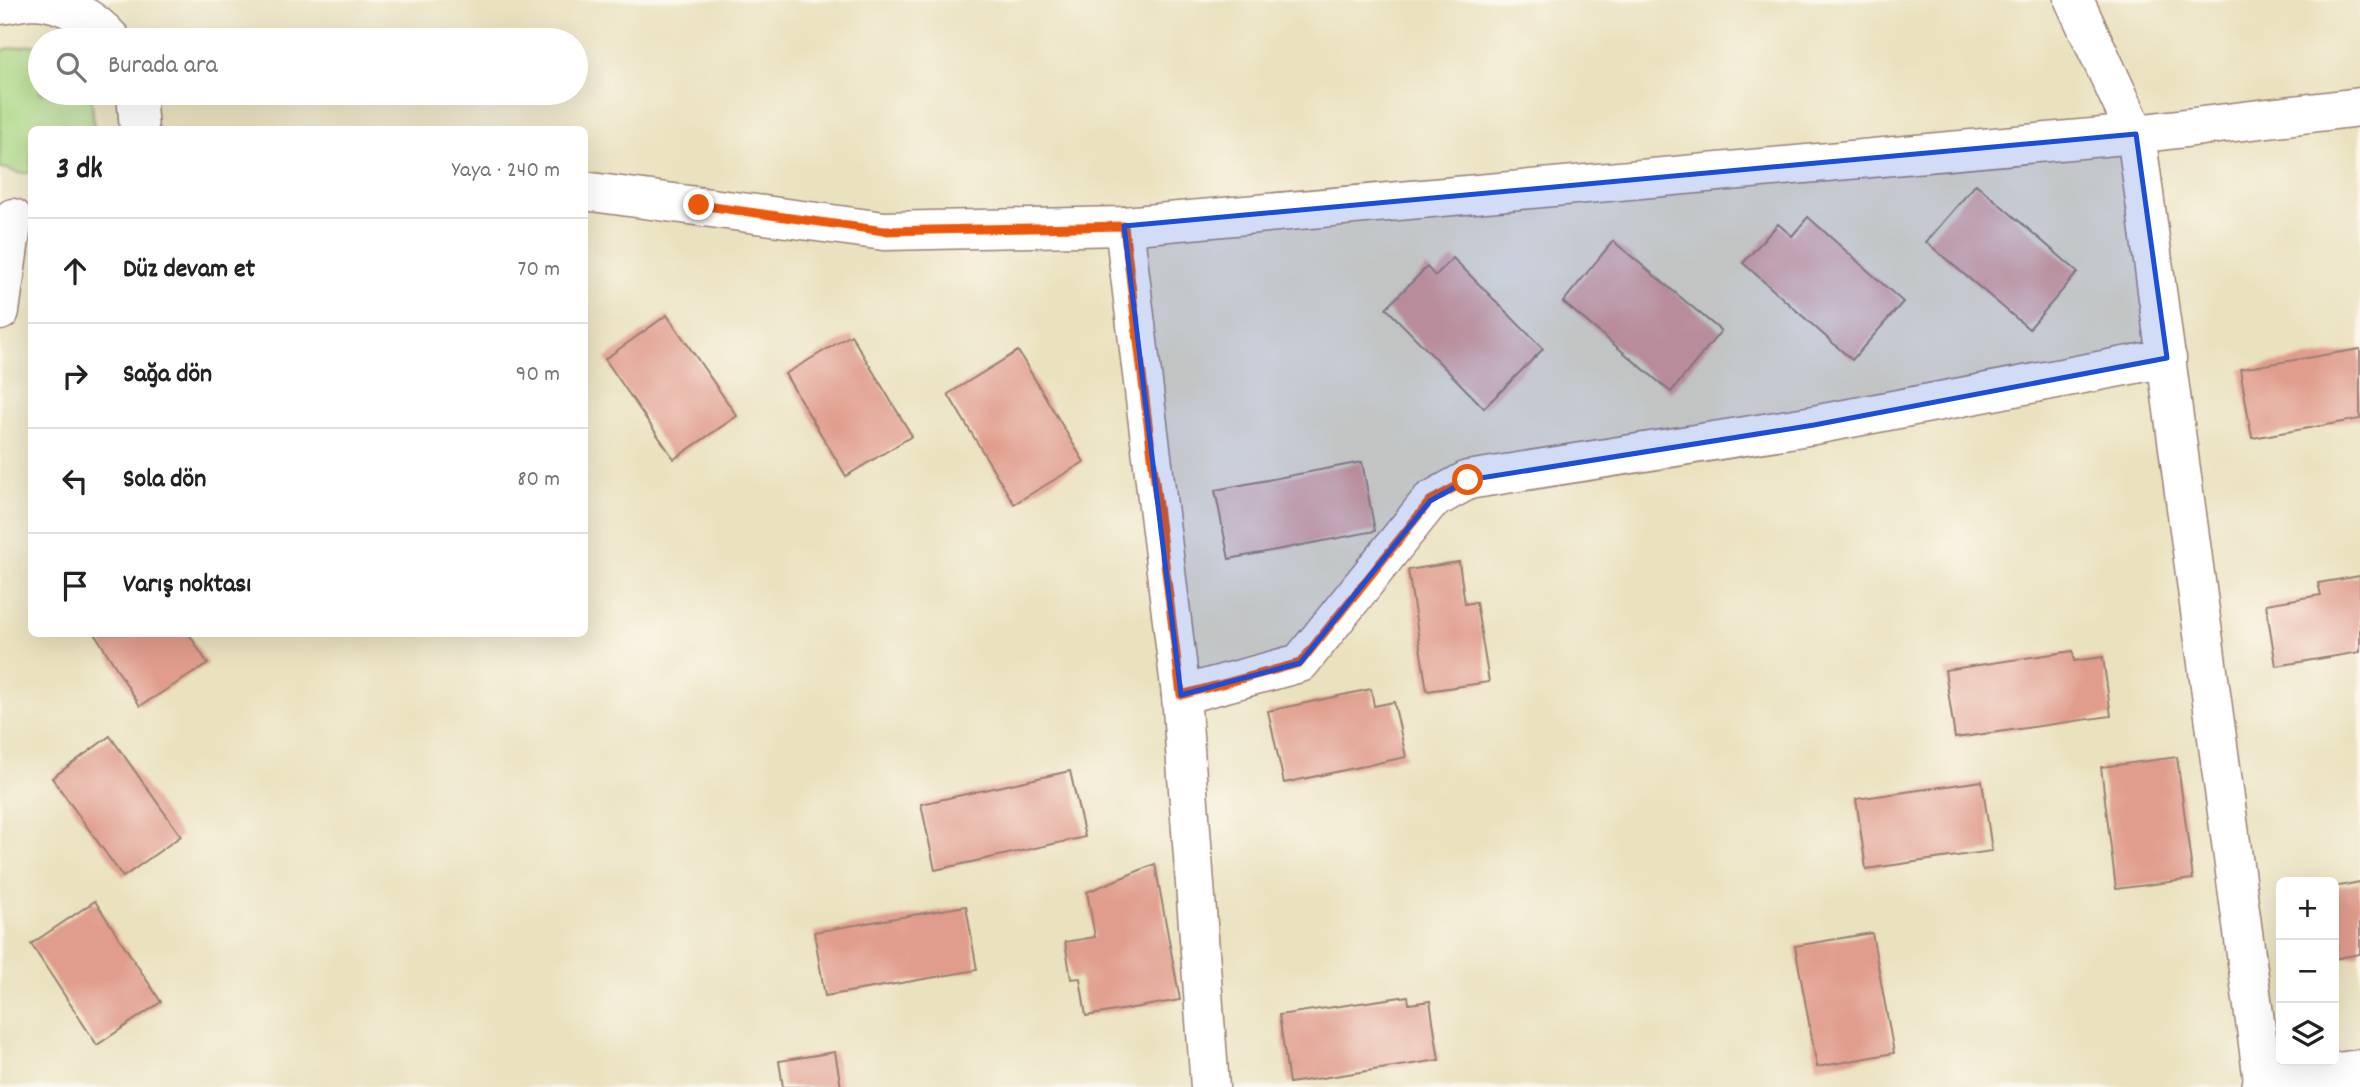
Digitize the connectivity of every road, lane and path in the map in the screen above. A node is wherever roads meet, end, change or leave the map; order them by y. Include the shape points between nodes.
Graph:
1 (35, 0) edge
2 (2074, 0) edge
3 (0, 5) edge
4 (100, 28) edge
5 (137, 105) edge
6 (2360, 107) edge
7 (139, 126) edge
8 (2136, 134) junction
9 (588, 192) edge
10 (15, 216) edge
11 (1124, 226) junction
12 (0, 311) edge
13 (2167, 358) junction
14 (1181, 695) junction
15 (2360, 1069) edge
16 (2262, 1084) edge
17 (1210, 1087) edge

1 - 3 street
1 - 4 street via 72,9
2 - 8 street
5 - 7 street
6 - 8 street
8 - 11 street
8 - 13 street
9 - 11 street via 884,231
10 - 12 street
11 - 14 street
13 - 14 street via 1814,425 1468,480 1430,501 1300,663
13 - 16 street
14 - 17 street
15 - 16 street

